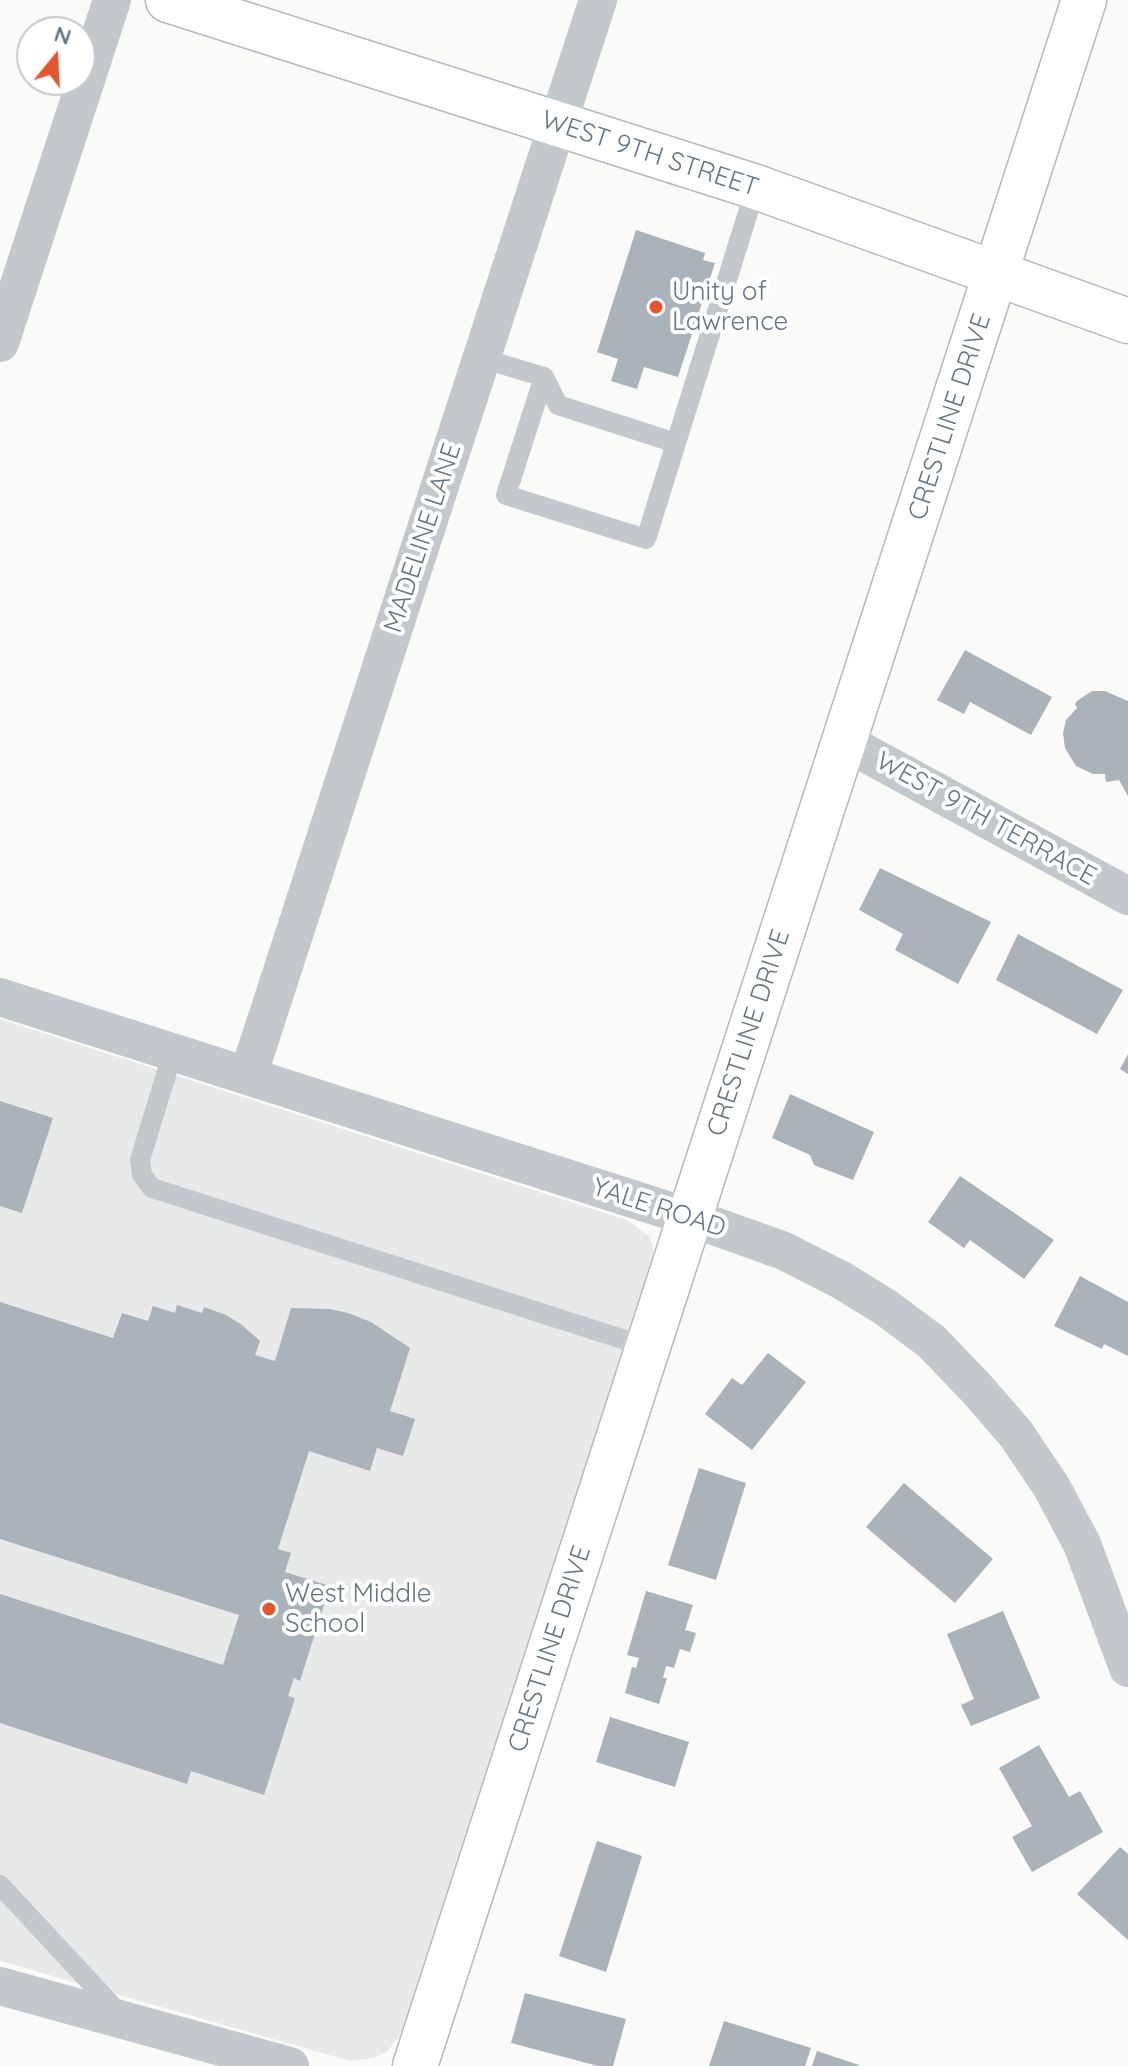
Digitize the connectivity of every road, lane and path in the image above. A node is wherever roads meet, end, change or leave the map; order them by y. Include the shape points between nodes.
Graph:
1 (112, 0) edge
2 (168, 0) edge
3 (598, 0) edge
4 (1084, 0) edge
5 (558, 124) junction
6 (756, 187) junction
7 (996, 274) junction
8 (1128, 321) edge
9 (0, 343) edge
10 (481, 358) junction
11 (544, 377) junction
12 (676, 443) junction
13 (845, 742) junction
14 (1128, 896) edge
15 (0, 997) edge
16 (173, 1052) junction
17 (248, 1076) junction
18 (689, 1217) junction
19 (647, 1347) junction
20 (1128, 1668) edge
21 (0, 1885) edge
22 (0, 1986) edge
23 (126, 2021) junction
24 (290, 2066) edge
25 (415, 2066) edge

1 - 9 street
2 - 5 street, WEST 9TH STREET
3 - 5 street, MADELINE LANE
4 - 7 street, CRESTLINE DRIVE
5 - 6 street, WEST 9TH STREET
5 - 10 street, MADELINE LANE
6 - 7 street, WEST 9TH STREET
6 - 12 lane
7 - 8 street, WEST 9TH STREET
7 - 13 street, CRESTLINE DRIVE
10 - 11 lane
10 - 17 street, MADELINE LANE
11 - 12 lane via 558,405
11 - 12 lane via 506,495 646,539
13 - 14 street, WEST 9TH TERRACE
13 - 18 street, CRESTLINE DRIVE
15 - 16 street, YALE ROAD
16 - 17 street, YALE ROAD
16 - 19 lane via 140,1160 142,1175 152,1188
17 - 18 street, YALE ROAD
18 - 19 street, CRESTLINE DRIVE
18 - 20 street, YALE ROAD via 784,1251 841,1280 932,1342 1016,1434 1051,1486 1087,1556
19 - 25 street, CRESTLINE DRIVE
21 - 23 lane
22 - 23 street
23 - 24 street

